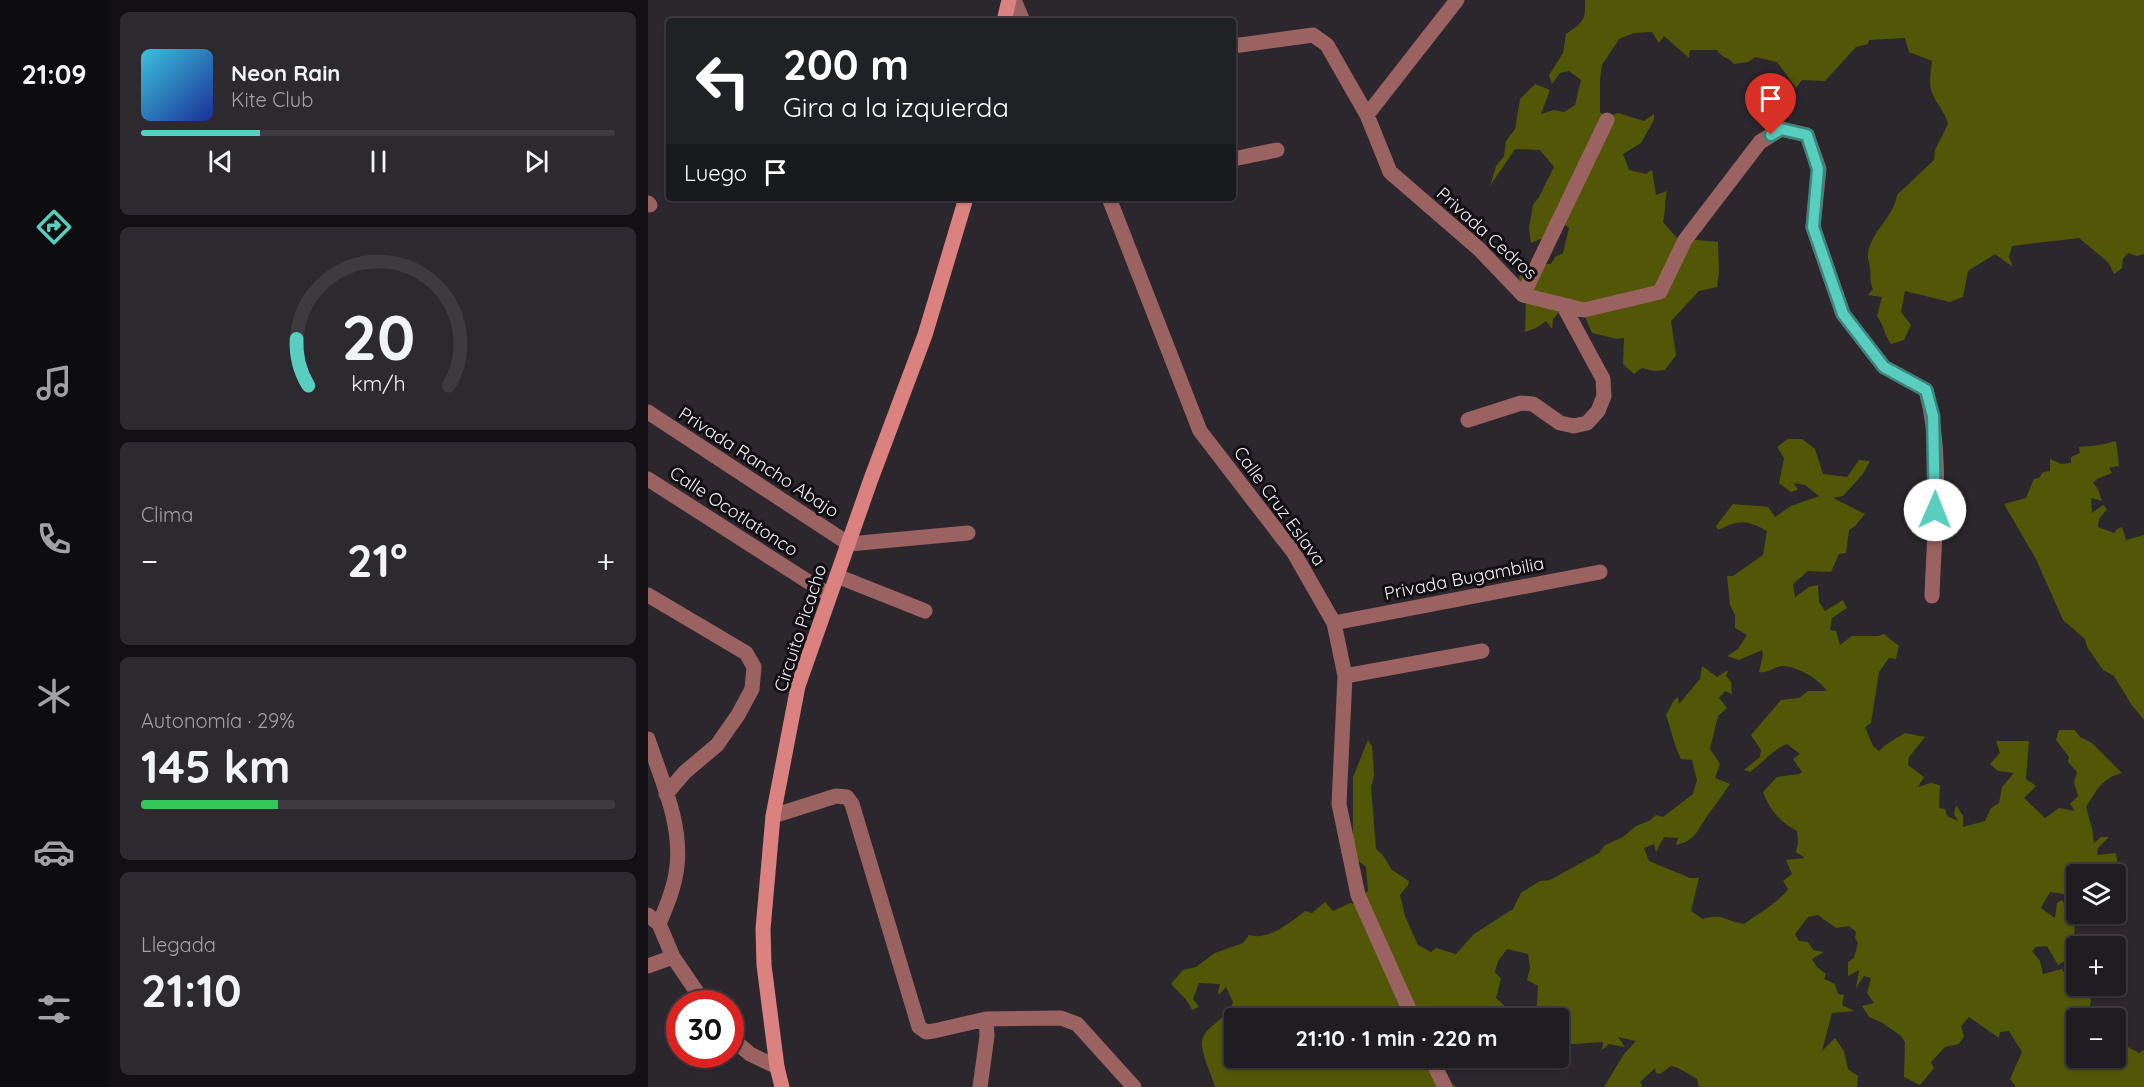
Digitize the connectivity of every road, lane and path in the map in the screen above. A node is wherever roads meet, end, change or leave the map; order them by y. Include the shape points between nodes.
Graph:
1 (1009, 0) edge
2 (1014, 0) edge
3 (1457, 0) edge
4 (1005, 18) edge
5 (1022, 18) edge
6 (1236, 46) edge
7 (1367, 115) junction
8 (1608, 120) dead end
9 (1277, 150) dead end
10 (1236, 158) edge
11 (965, 201) edge
12 (1110, 201) edge
13 (1523, 295) junction
14 (1563, 305) junction
15 (648, 412) edge
16 (1468, 420) dead end
17 (648, 479) edge
18 (968, 534) dead end
19 (849, 544) junction
20 (1600, 572) dead end
21 (837, 576) junction
22 (648, 595) edge
23 (830, 595) junction
24 (1932, 596) dead end
25 (925, 611) dead end
26 (1334, 623) junction
27 (1482, 651) dead end
28 (1346, 676) junction
29 (648, 739) edge
30 (666, 794) junction
31 (773, 816) junction
32 (654, 920) edge
33 (673, 957) junction
34 (648, 966) edge
35 (695, 990) edge
36 (1409, 1008) edge
37 (986, 1019) junction
38 (744, 1049) edge
39 (777, 1067) junction
40 (1436, 1068) edge
41 (782, 1087) edge
42 (980, 1087) edge
43 (1134, 1087) edge
44 (1445, 1087) edge

1 - 4 main road
2 - 5 street
3 - 7 street
6 - 7 street, Privada Cedros via 1313,35 1327,45
7 - 13 street, Privada Cedros via 1390,172 1479,249
8 - 13 street
9 - 10 street
11 - 19 main road, Circuito Picacho via 925,335
12 - 26 street, Calle Cruz Eslava via 1200,431 1294,553
13 - 14 street, Privada Cedros
14 - 16 street via 1603,379 1604,396 1598,411 1587,423 1574,426 1560,423 1533,404 1521,403
14 - 24 street, Privada Cedros via 1584,310 1660,292 1684,240 1760,142 1781,129 1807,135 1818,169 1813,227 1843,314 1884,367 1926,390 1933,416 1936,488
15 - 19 street, Privada Rancho Abajo
17 - 23 street, Calle Ocotlatonco
18 - 19 street
19 - 21 main road, Circuito Picacho
20 - 26 street, Privada Bugambilia
21 - 23 main road, Circuito Picacho
21 - 25 street
22 - 30 street via 746,653 754,667 752,689 723,738
23 - 31 main road, Circuito Picacho via 798,686
26 - 28 street, Calle Cruz Eslava
27 - 28 street
28 - 36 street, Calle Cruz Eslava via 1339,804 1358,895
29 - 30 street
30 - 32 street via 677,829 677,865 671,893
31 - 37 street via 836,796 847,797 919,1028 926,1032
31 - 39 main road, Circuito Picacho via 763,929
32 - 33 street
33 - 34 street
33 - 35 street
37 - 42 street
37 - 43 street via 1061,1018 1077,1024
38 - 39 street
39 - 41 main road, Circuito Picacho
40 - 44 street

